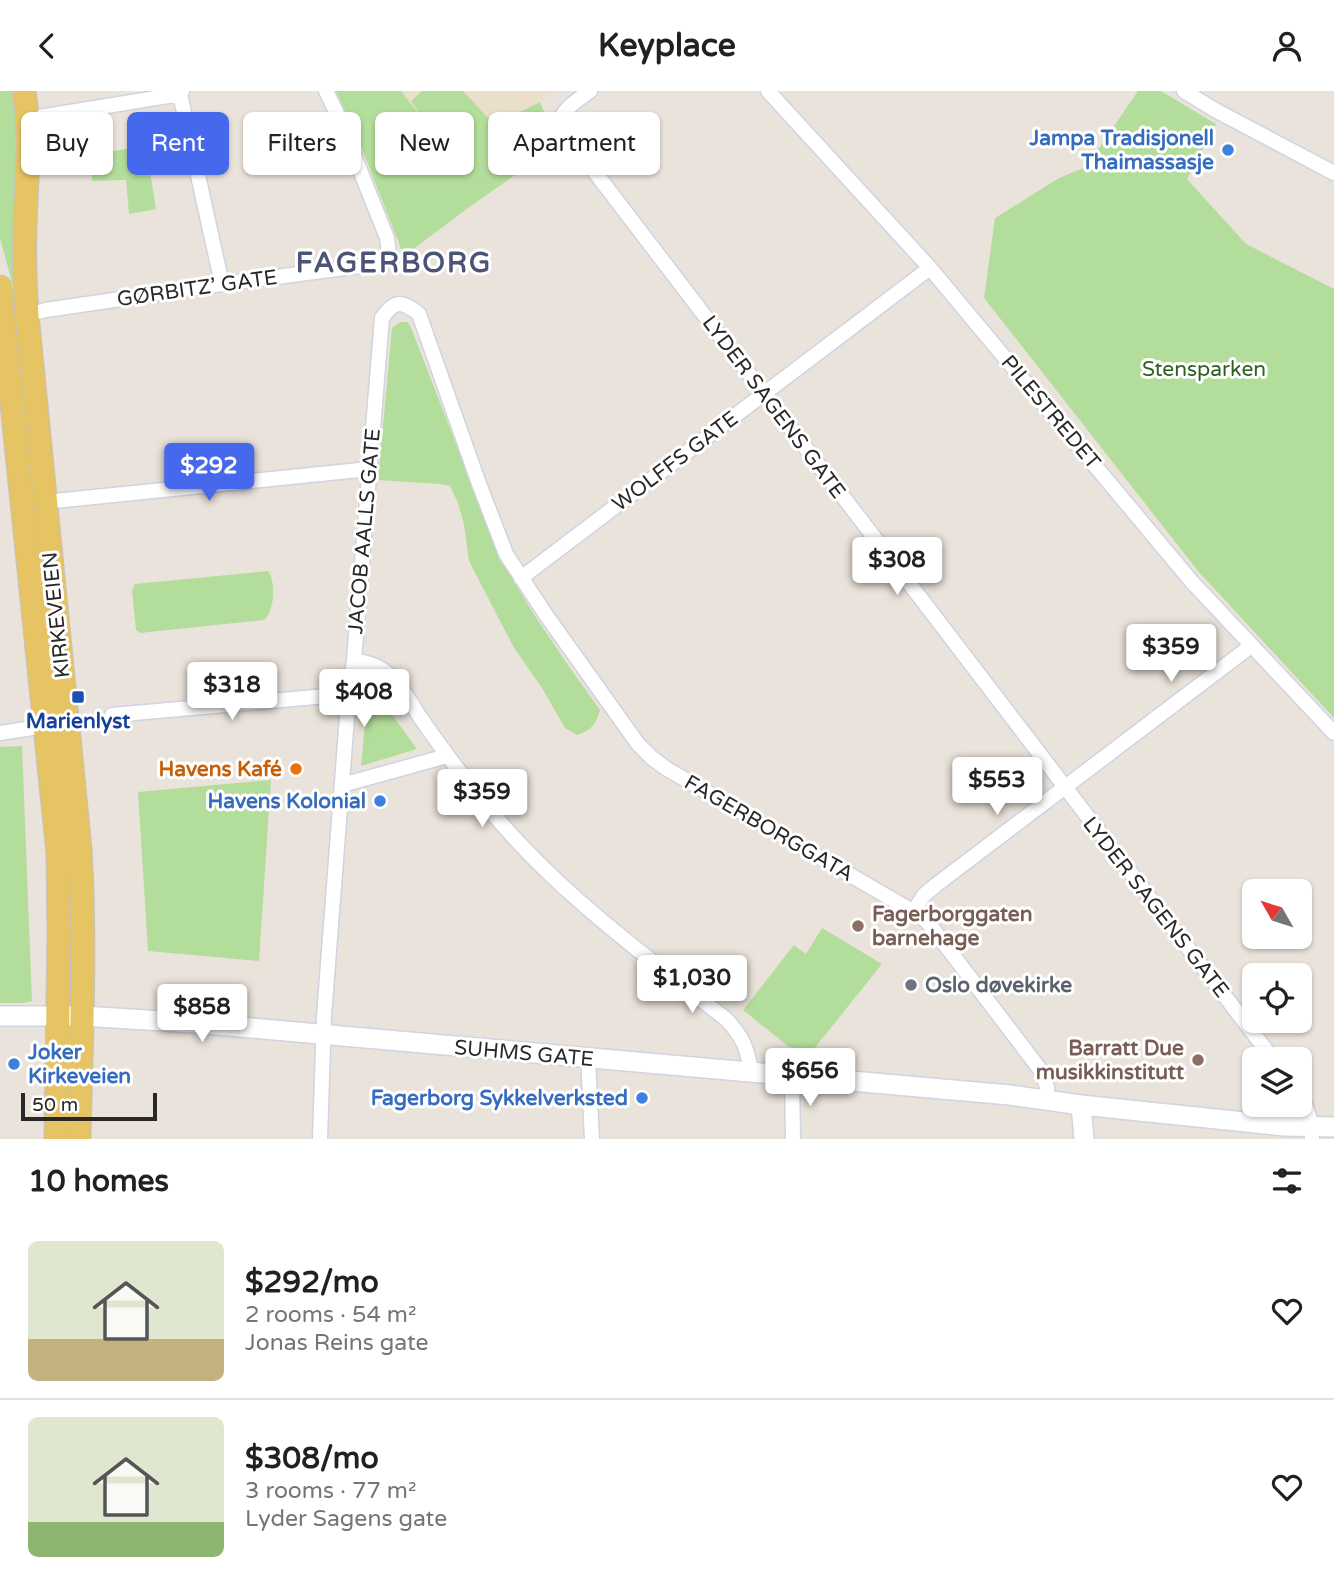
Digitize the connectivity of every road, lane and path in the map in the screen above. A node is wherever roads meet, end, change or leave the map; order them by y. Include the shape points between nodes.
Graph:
1 (24, 91) edge
2 (326, 91) edge
3 (590, 91) edge
4 (768, 91) edge
5 (1184, 91) edge
6 (181, 93) edge
7 (26, 112) edge
8 (68, 112) edge
9 (1334, 173) edge
10 (27, 175) edge
11 (930, 268) junction
12 (222, 284) junction
13 (0, 287) edge
14 (27, 314) junction
15 (382, 318) joint
16 (764, 393) junction
17 (369, 469) junction
18 (45, 502) junction
19 (521, 578) junction
20 (1251, 646) junction
21 (354, 660) junction
22 (349, 694) junction
23 (112, 715) dead end
24 (45, 726) junction
25 (0, 733) edge
26 (1334, 733) edge
27 (447, 756) junction
28 (342, 785) junction
29 (1064, 788) junction
30 (914, 911) junction
31 (0, 1016) edge
32 (57, 1016) junction
33 (82, 1016) junction
34 (323, 1035) junction
35 (1264, 1047) edge
36 (588, 1059) junction
37 (751, 1072) junction
38 (792, 1077) junction
39 (1048, 1100) junction
40 (1082, 1105) junction
41 (1334, 1127) edge
42 (1312, 1133) edge
43 (56, 1139) edge
44 (79, 1139) edge
45 (320, 1139) edge
46 (592, 1139) edge
47 (793, 1139) edge
48 (1084, 1139) edge

1 - 7 main road, KIRKEVEIEN
2 - 12 street, GØRBITZ’ GATE via 387,238 388,254 368,265
3 - 16 street, LYDER SAGENS GATE via 562,115 561,127
4 - 11 street, PILESTREDET
5 - 9 street
6 - 8 street
6 - 12 street
10 - 14 main road, KIRKEVEIEN
11 - 16 street, WOLFFS GATE
11 - 20 street, PILESTREDET via 1192,582
12 - 14 street, GØRBITZ’ GATE
13 - 24 main road, KIRKEVEIEN
14 - 18 main road, KIRKEVEIEN
15 - 17 street, JACOB AALLS GATE
15 - 19 street, FAGERBORGGATA via 389,308 401,304 419,314 506,554
16 - 19 street, WOLFFS GATE
16 - 29 street, LYDER SAGENS GATE
17 - 18 street
17 - 21 street, JACOB AALLS GATE
18 - 33 main road, KIRKEVEIEN via 80,849
19 - 30 street, FAGERBORGGATA via 652,758
20 - 26 street, PILESTREDET
20 - 29 street
21 - 22 street, JACOB AALLS GATE
21 - 27 street via 389,674
22 - 23 street
22 - 28 street, JACOB AALLS GATE
24 - 25 street
24 - 32 main road, KIRKEVEIEN via 58,853
27 - 28 street
27 - 37 street via 489,811 567,891 736,1029 745,1043
28 - 34 street, JACOB AALLS GATE
29 - 30 street via 930,890
29 - 35 street, LYDER SAGENS GATE
30 - 39 street, FAGERBORGGATA via 930,925 1042,1072
31 - 32 street, SUHMS GATE
32 - 33 street, SUHMS GATE
32 - 43 main road, KIRKEVEIEN
33 - 34 street, SUHMS GATE
33 - 44 main road, KIRKEVEIEN
34 - 36 street, SUHMS GATE
34 - 45 street, JACOB AALLS GATE
36 - 37 street, SUHMS GATE
36 - 46 street
37 - 38 street, SUHMS GATE
38 - 39 street, SUHMS GATE
38 - 47 street
39 - 40 street
40 - 42 street
40 - 48 street
41 - 42 street

